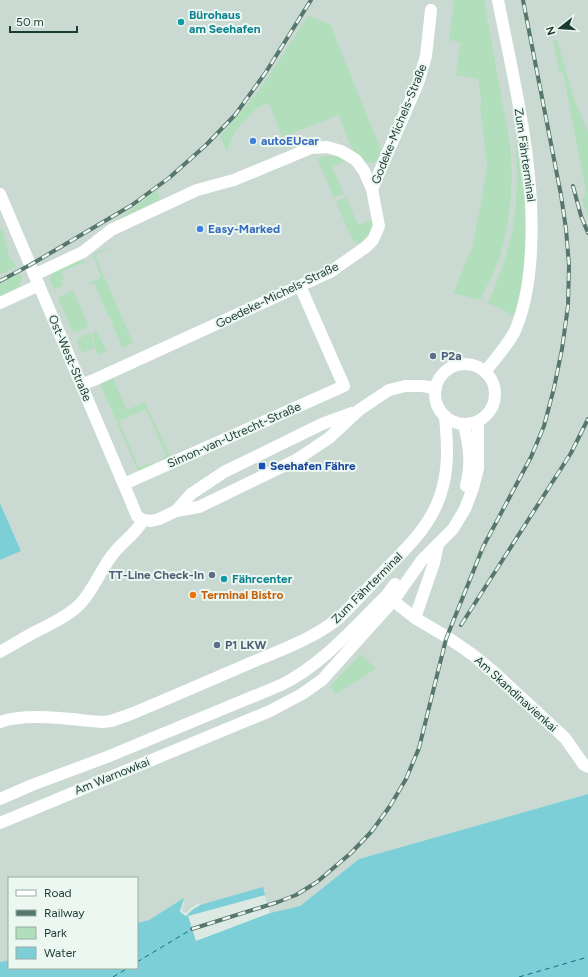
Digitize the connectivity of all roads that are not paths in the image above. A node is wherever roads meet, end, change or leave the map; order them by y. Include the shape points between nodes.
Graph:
1 (498, 0) edge
2 (431, 10) dead end
3 (372, 189) junction
4 (0, 194) edge
5 (36, 280) junction
6 (300, 286) junction
7 (0, 303) edge
8 (485, 372) junction
9 (82, 385) junction
10 (436, 388) junction
11 (359, 410) junction
12 (445, 416) junction
13 (478, 421) junction
14 (464, 424) junction
15 (124, 484) junction
16 (176, 511) junction
17 (142, 520) junction
18 (438, 543) junction
19 (390, 598) junction
20 (415, 618) junction
21 (0, 652) edge
22 (216, 712) joint
23 (0, 722) edge
24 (224, 730) joint
25 (588, 767) edge
26 (0, 799) edge
27 (0, 823) edge

1 - 8 street, Zum Fährterminal via 528,164 532,230 527,288 521,314 507,345
2 - 3 street, Godeke-Michels-Straße via 426,56 418,83
3 - 5 street, Goedeke-Michels-Straße via 356,160 327,146 311,148 234,180 197,190 111,230 83,252
3 - 6 street, Goedeke-Michels-Straße via 379,226 373,240 330,272
4 - 5 street, Ost-West-Straße
5 - 7 street, Goedeke-Michels-Straße
5 - 9 street, Ost-West-Straße
6 - 9 street, Goedeke-Michels-Straße
6 - 15 street, Simon-van-Utrecht-Straße via 344,386
8 - 10 street via 473,365 459,365 447,371
8 - 13 street via 493,382 495,395 492,408
9 - 15 street, Ost-West-Straße
10 - 11 street via 400,387 383,394
10 - 12 street, Zum Fährterminal via 437,403
11 - 16 street via 322,424 224,472 191,494
11 - 16 street via 329,438 296,460 199,507
12 - 14 street
12 - 23 street, Zum Fährterminal via 447,453 443,486 428,522 410,545 328,627 315,635 112,721 14,718
13 - 14 street
13 - 18 street, Zum Fährterminal via 478,468 473,488 465,509 453,529
14 - 19 street, Zum Fährterminal via 470,462 464,492 450,519 418,555
15 - 17 street, Ost-West-Straße via 137,516
16 - 17 street via 155,520
17 - 21 street via 139,528 113,554 80,604 61,618
18 - 19 street, Zum Fährterminal
18 - 20 street via 434,563
19 - 20 street, Am Skandinavienkai
19 - 22 street, Zum Fährterminal via 321,660 299,676
19 - 24 street, Zum Fährterminal via 322,680 282,705
20 - 25 street, Am Skandinavienkai via 444,635 495,673 565,738
22 - 26 street, Am Warnowkai
24 - 27 street, Am Warnowkai

